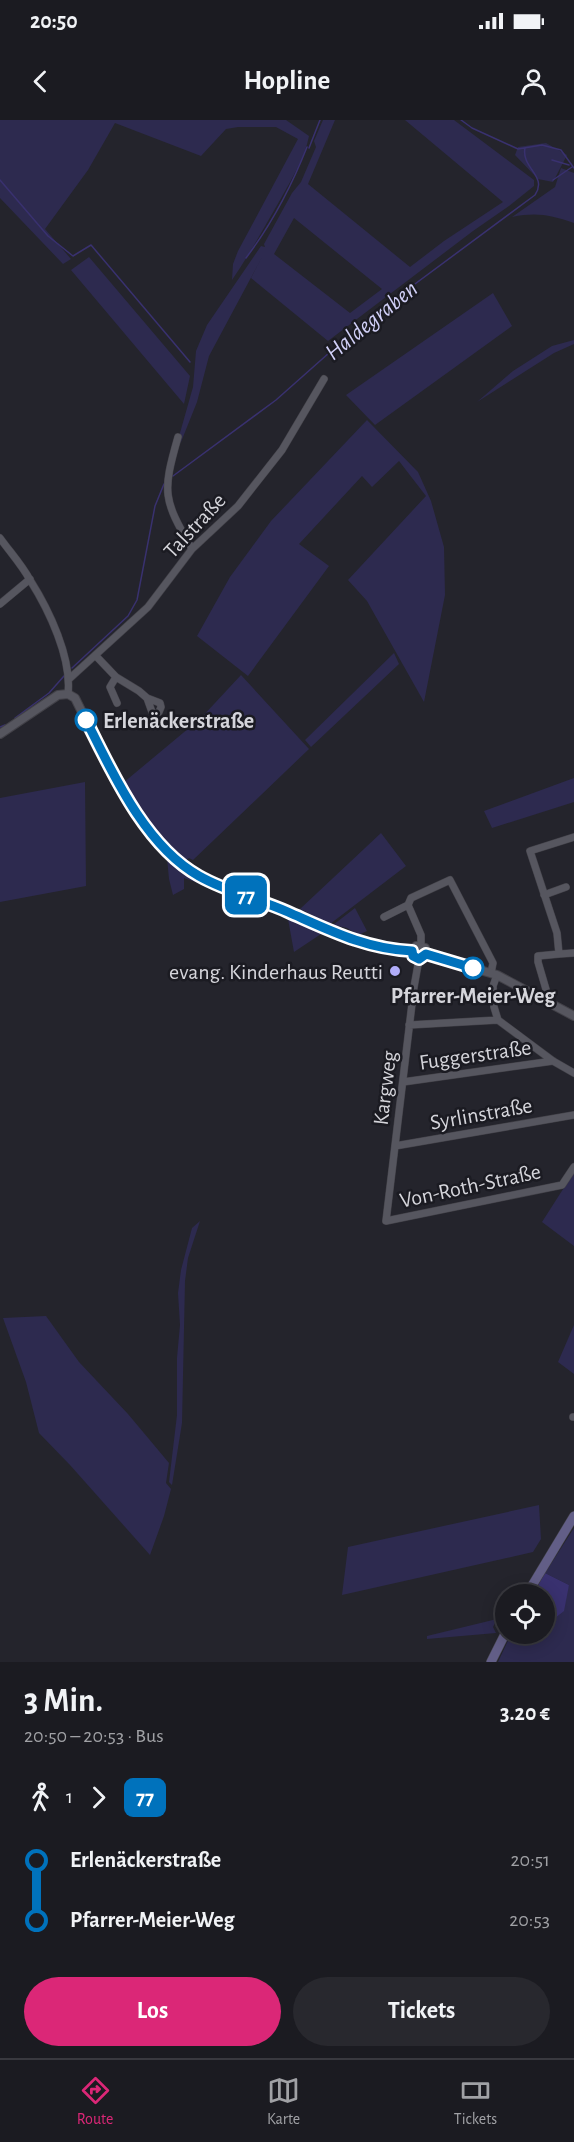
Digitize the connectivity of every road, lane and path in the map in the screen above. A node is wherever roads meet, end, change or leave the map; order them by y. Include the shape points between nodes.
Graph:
1 (324, 379) dead end
2 (177, 437) dead end
3 (0, 538) edge
4 (192, 549) junction
5 (30, 579) junction
6 (0, 604) edge
7 (96, 656) junction
8 (116, 677) junction
9 (69, 679) junction
10 (68, 694) junction
11 (147, 698) dead end
12 (117, 703) dead end
13 (0, 734) edge
14 (574, 837) edge
15 (567, 887) dead end
16 (544, 895) junction
17 (408, 905) junction
18 (384, 916) dead end
19 (421, 945) junction
20 (412, 951) junction
21 (574, 953) edge
22 (559, 954) junction
23 (422, 957) junction
24 (494, 974) junction
25 (550, 1003) junction
26 (574, 1016) edge
27 (498, 1020) junction
28 (409, 1025) junction
29 (553, 1061) junction
30 (574, 1073) edge
31 (403, 1082) junction
32 (574, 1115) edge
33 (395, 1146) junction
34 (574, 1167) edge
35 (386, 1221) joint
36 (574, 1516) edge
37 (533, 1584) edge
38 (500, 1644) edge
39 (491, 1662) edge

1 - 4 street, Talstraße via 270,467 238,506
2 - 4 street via 167,473 167,497 177,525
3 - 5 street
4 - 7 street, Talstraße via 148,607
5 - 6 street
5 - 9 street via 57,635
7 - 8 street
7 - 9 street, Talstraße
8 - 11 street
8 - 12 street via 110,687
9 - 10 street
10 - 13 street via 58,695
10 - 20 street via 75,698 125,795 168,852 197,875 367,945
14 - 16 street via 530,851
15 - 16 street
16 - 22 street via 557,933
17 - 18 street
17 - 19 street via 422,935
17 - 24 street via 411,898 450,880 493,963
19 - 20 street
19 - 23 street via 426,950
20 - 23 street via 413,956
21 - 22 street
22 - 25 street via 538,956
23 - 24 street
23 - 28 street, Kargweg
24 - 25 street
24 - 27 street
25 - 26 street
27 - 28 street
27 - 29 street
28 - 31 street, Kargweg
29 - 30 street
29 - 31 street, Fuggerstraße
31 - 33 street, Kargweg
32 - 33 street, Syrlinstraße
33 - 35 street, Kargweg
34 - 35 street, Von-Roth-Straße via 562,1185
36 - 37 main road
38 - 39 main road

